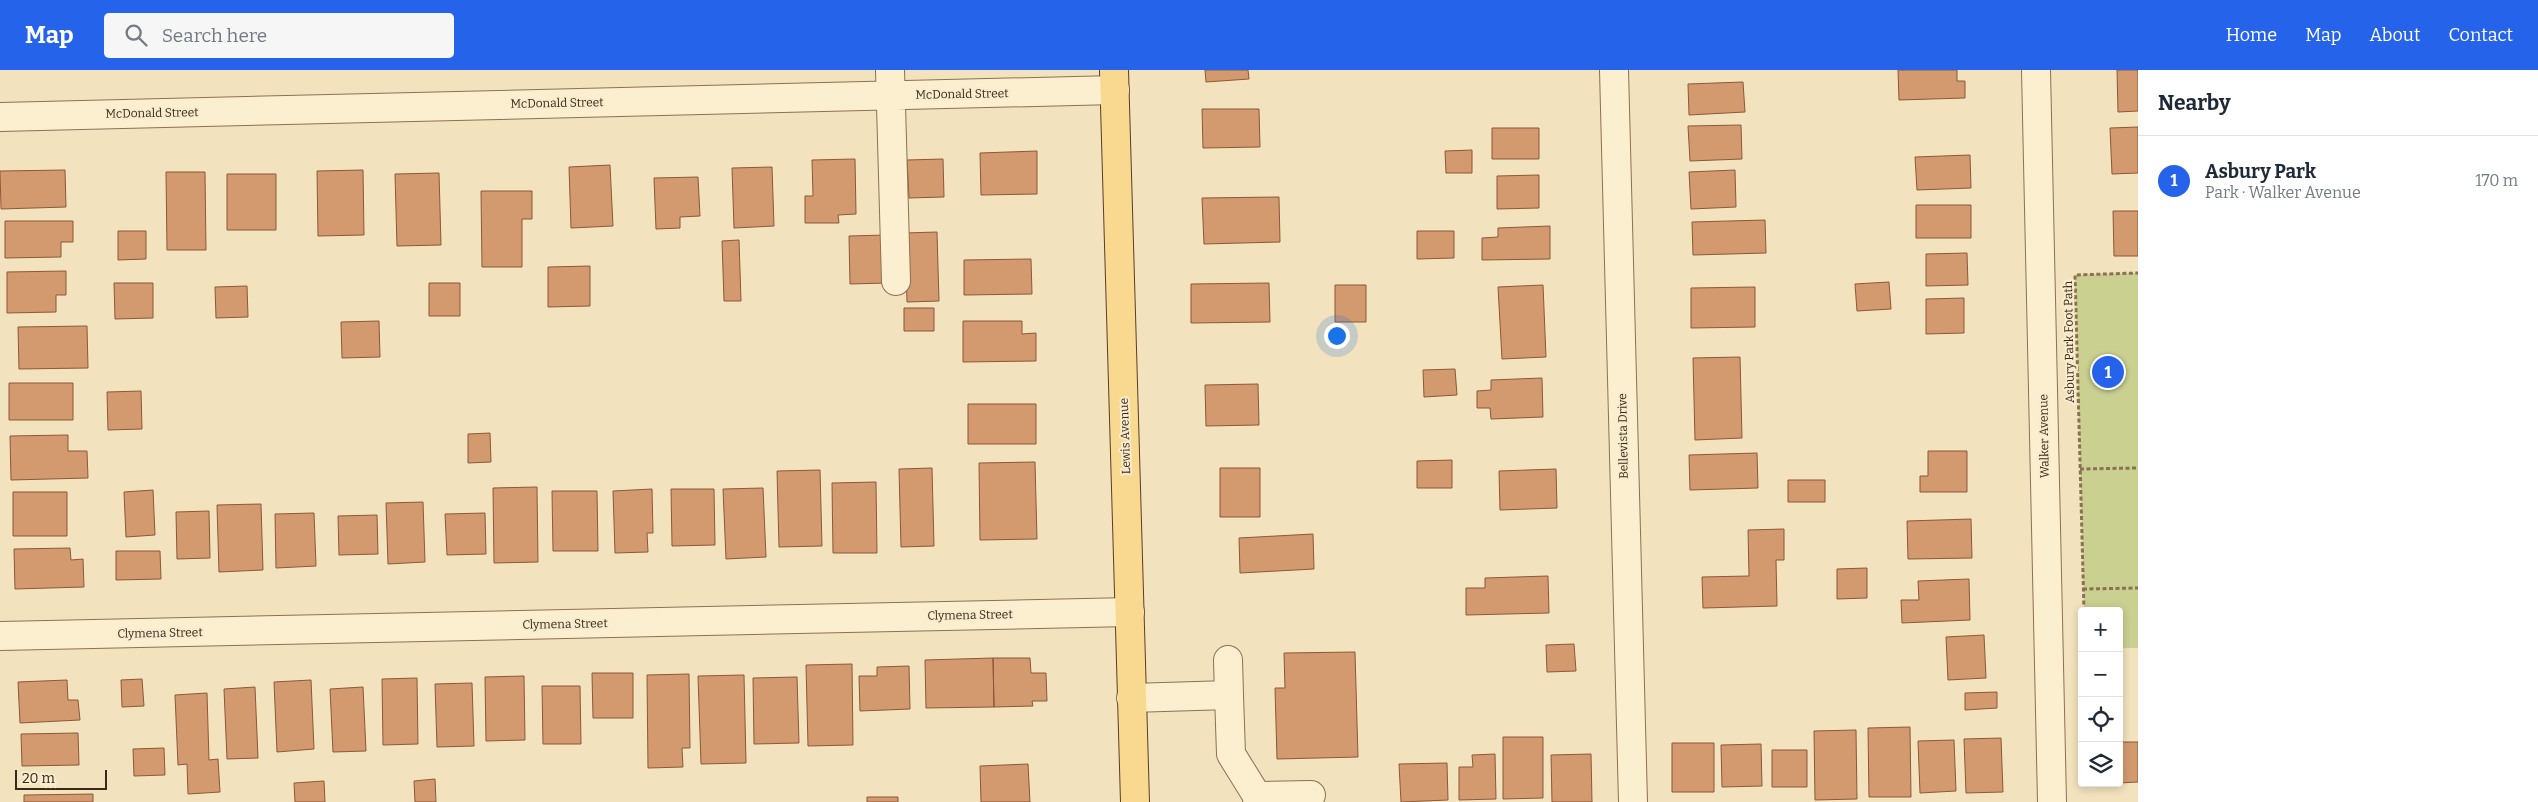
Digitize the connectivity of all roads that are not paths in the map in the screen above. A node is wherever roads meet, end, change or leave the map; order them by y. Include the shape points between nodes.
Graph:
1 (1614, 70) edge
2 (2036, 70) edge
3 (1114, 80) edge
4 (890, 83) edge
5 (0, 117) edge
6 (896, 281) dead end
7 (1130, 612) junction
8 (0, 636) edge
9 (1228, 660) dead end
10 (1228, 695) junction
11 (1131, 698) junction
12 (1311, 794) dead end
13 (1257, 799) edge
14 (1135, 802) edge
15 (1633, 802) edge
16 (2052, 802) edge

1 - 15 street, Bellevista Drive
2 - 16 street, Walker Avenue
3 - 4 street, McDonald Street
3 - 7 main road, Lewis Avenue
4 - 5 street, McDonald Street
4 - 6 street
7 - 8 street, Clymena Street
7 - 11 main road, Lewis Avenue
9 - 10 street
10 - 11 street
10 - 13 street via 1231,754
11 - 14 main road, Lewis Avenue
12 - 13 street

